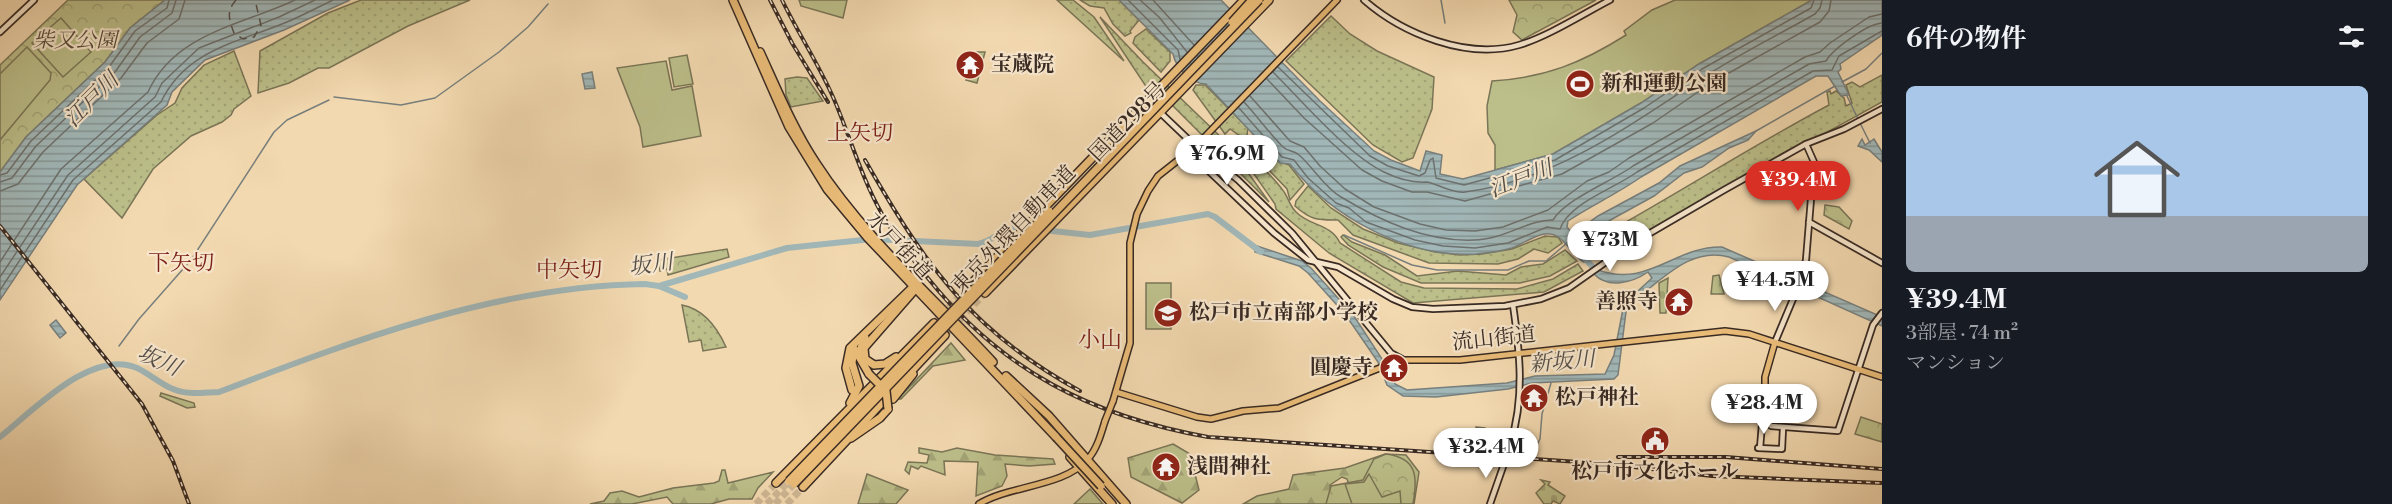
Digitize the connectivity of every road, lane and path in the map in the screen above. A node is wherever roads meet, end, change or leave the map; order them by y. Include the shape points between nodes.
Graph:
1 (34, 0) edge
2 (735, 0) edge
3 (1244, 0) edge
4 (1252, 0) edge
5 (1259, 0) edge
6 (1269, 0) edge
7 (1337, 0) edge
8 (1364, 0) edge
9 (1610, 0) edge
10 (0, 32) edge
11 (1145, 103) junction
12 (1882, 109) edge
13 (1157, 116) junction
14 (1806, 144) junction
15 (1196, 146) junction
16 (1192, 155) dead end
17 (1809, 222) junction
18 (1013, 235) junction
19 (998, 256) junction
20 (1318, 262) junction
21 (1882, 263) edge
22 (1338, 267) junction
23 (1330, 277) junction
24 (973, 282) tunnel mouth
25 (916, 286) junction
26 (985, 293) tunnel mouth
27 (1513, 305) junction
28 (1880, 315) edge
29 (889, 317) junction
30 (934, 323) tunnel mouth
31 (923, 334) junction
32 (945, 335) tunnel mouth
33 (859, 338) junction
34 (1775, 342) junction
35 (938, 344) junction
36 (1392, 353) junction
37 (1518, 354) junction
38 (1402, 359) junction
39 (1388, 363) junction
40 (1858, 370) junction
41 (1006, 376) junction
42 (1882, 377) edge
43 (1008, 384) junction
44 (852, 390) dead end
45 (1116, 392) junction
46 (893, 399) dead end
47 (843, 413) junction
48 (1767, 421) junction
49 (1783, 428) junction
50 (859, 429) junction
51 (1058, 436) junction
52 (1510, 446) tunnel mouth
53 (1088, 460) junction
54 (1504, 464) tunnel mouth
55 (1079, 467) junction
56 (776, 483) tunnel mouth
57 (805, 484) tunnel mouth
58 (1102, 485) junction
59 (979, 504) edge
60 (1112, 504) edge
61 (1117, 504) edge
62 (1124, 504) edge
63 (1490, 504) edge

1 - 10 street
2 - 25 highway, 水戸街道 via 798,144 827,189
3 - 11 highway, 国道298号
4 - 5 highway, 東京外環自動車道, bridge via 791,483
6 - 13 highway, 国道298号
7 - 15 main road
8 - 9 street via 1418,34 1459,46 1490,49 1527,42
11 - 13 street
11 - 18 highway, 国道298号
12 - 14 street
13 - 15 street
13 - 26 highway, 国道298号 via 1044,237
14 - 17 street via 1814,162
14 - 27 street via 1633,243 1576,284 1550,296
15 - 20 street via 1276,217
15 - 45 main road via 1154,181 1134,223 1129,261 1130,343
16 - 20 street via 1284,242 1308,260
17 - 21 street
17 - 34 street via 1800,282
18 - 19 highway
18 - 19 highway, 国道298号
19 - 24 highway, 国道298号
20 - 22 street
20 - 23 street
22 - 23 street
22 - 27 street via 1412,306 1437,309
23 - 36 street
25 - 29 highway
25 - 33 highway
25 - 41 highway, 水戸街道
25 - 43 highway, 水戸街道
27 - 37 street
28 - 40 street
29 - 31 highway via 864,348 870,364 889,362
29 - 50 highway, bridge via 858,348 860,362 886,391 888,409
30 - 31 highway
31 - 47 highway
32 - 35 highway
33 - 44 highway via 850,348 846,362
33 - 47 highway via 852,357 858,390
34 - 37 main road, 流山街道 via 1730,331
34 - 40 main road, 流山街道
34 - 48 main road via 1766,377
35 - 46 highway
35 - 50 highway
36 - 38 street
36 - 39 street
37 - 38 main road, 流山街道 via 1452,361
37 - 52 street via 1519,412
38 - 39 main road, 流山街道
39 - 45 main road, 流山街道 via 1279,408 1211,419
40 - 42 main road, 流山街道
40 - 49 street via 1838,431
41 - 51 highway, 水戸街道
41 - 53 highway via 1023,389
43 - 51 highway, 水戸街道
43 - 55 highway
45 - 53 main road, bridge
47 - 56 highway
48 - 49 street
48 - 49 street via 1762,424 1759,448 1782,449
50 - 57 highway
51 - 58 highway, 水戸街道, bridge
53 - 55 main road
53 - 62 highway
54 - 63 street
55 - 59 main road
55 - 60 highway
58 - 61 highway, 水戸街道
58 - 62 highway, 水戸街道

